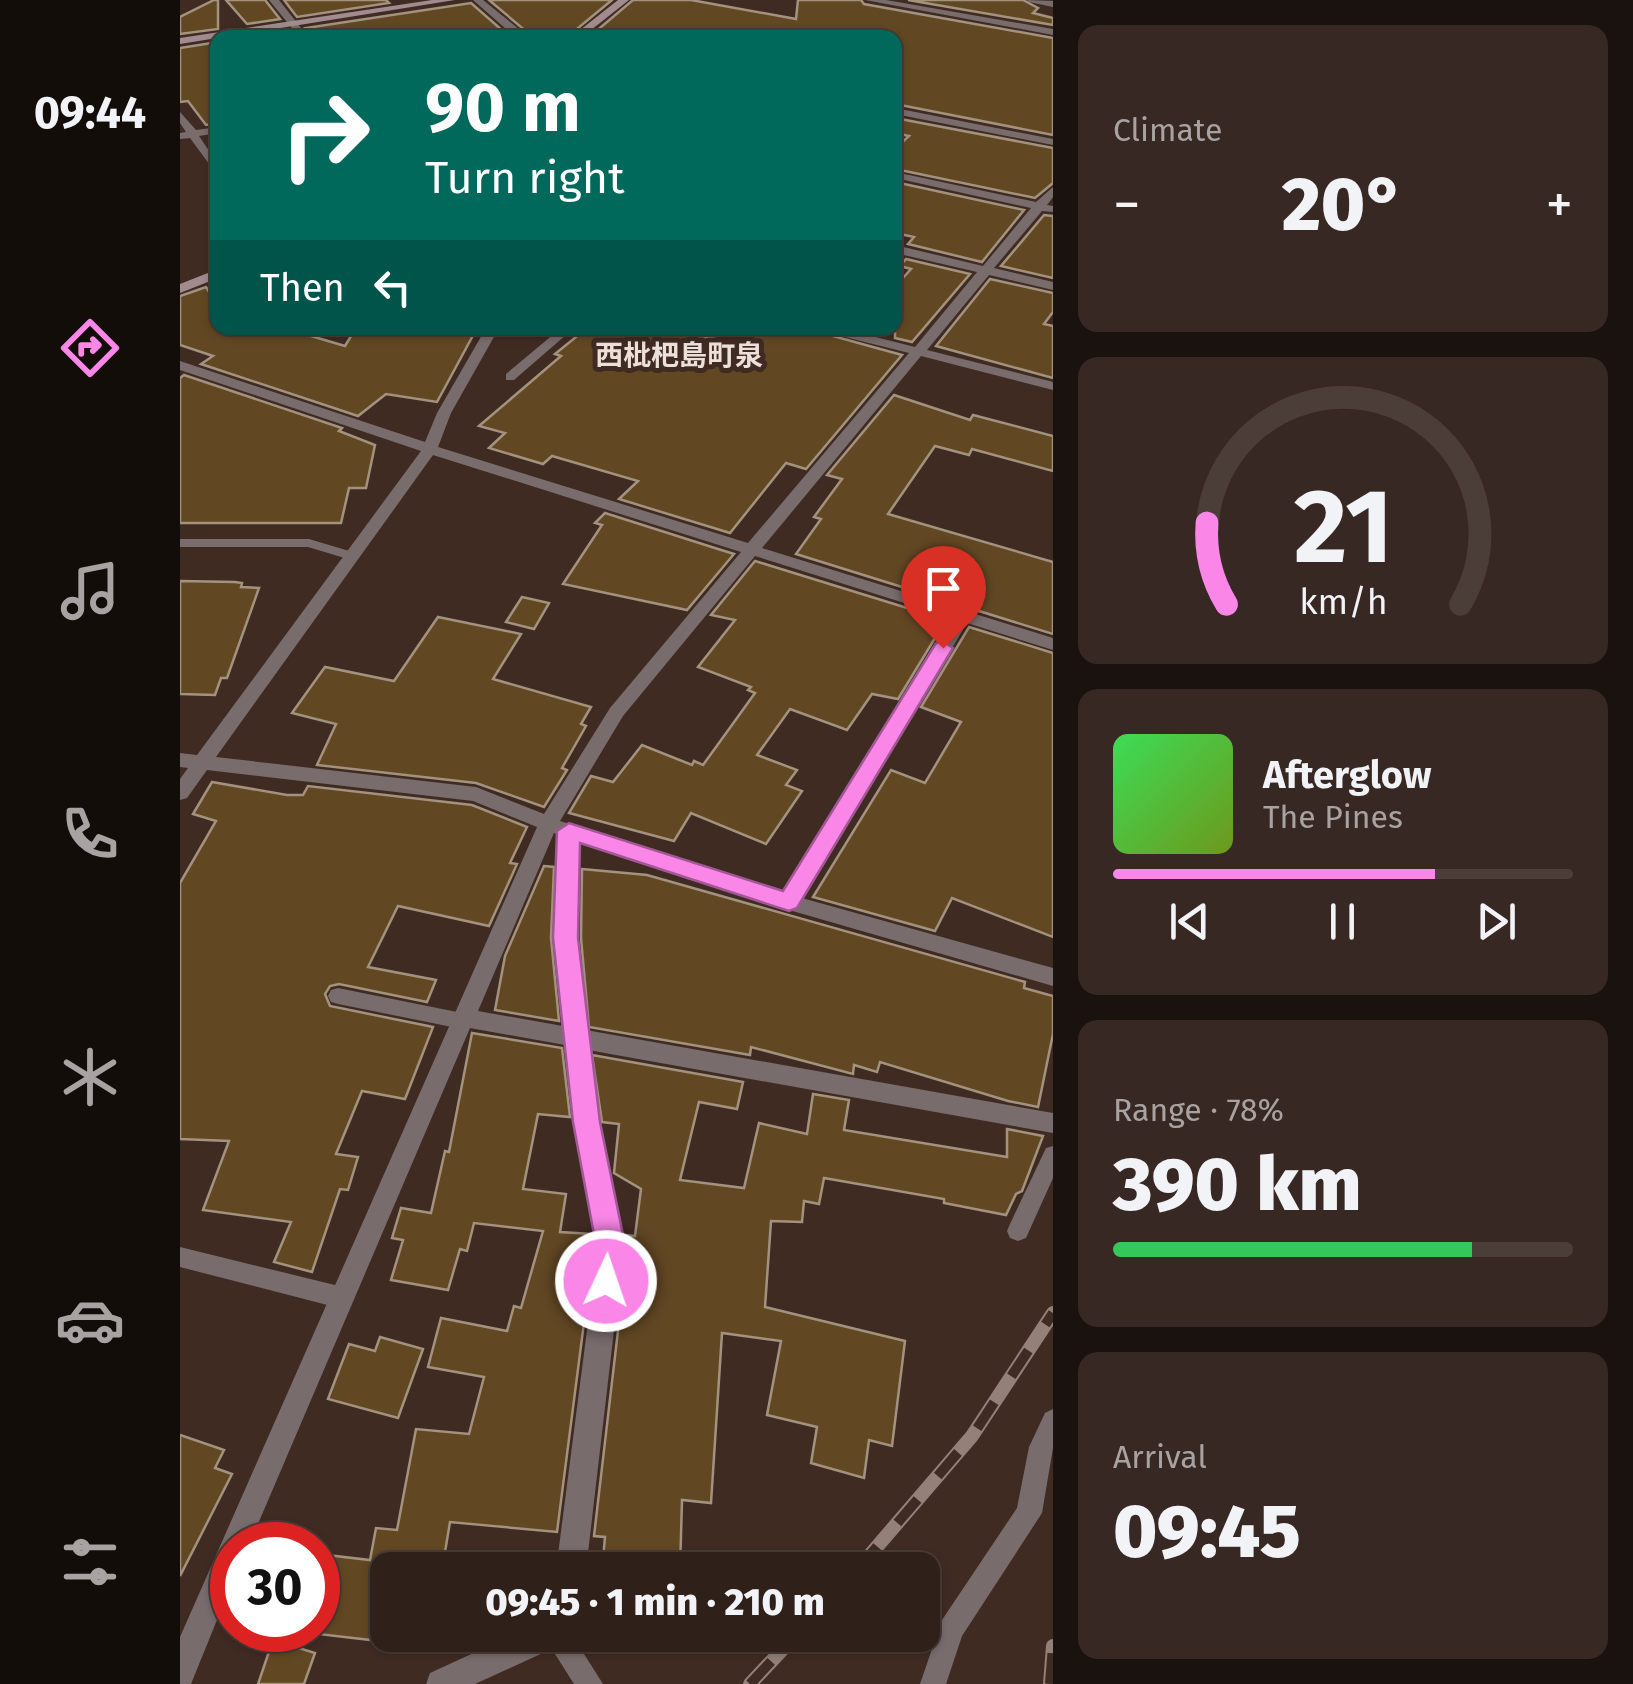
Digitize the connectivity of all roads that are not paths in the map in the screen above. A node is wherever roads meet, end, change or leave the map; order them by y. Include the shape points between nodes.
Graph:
1 (274, 0) edge
2 (450, 0) edge
3 (478, 0) edge
4 (624, 0) edge
5 (870, 0) edge
6 (1032, 0) edge
7 (1053, 4) edge
8 (293, 24) junction
9 (253, 30) edge
10 (299, 30) edge
11 (512, 30) edge
12 (585, 30) edge
13 (1053, 32) edge
14 (210, 36) edge
15 (180, 41) edge
16 (902, 112) edge
17 (180, 116) edge
18 (186, 135) edge
19 (1053, 142) edge
20 (210, 164) edge
21 (902, 176) edge
22 (1053, 190) edge
23 (1046, 208) edge
24 (902, 251) edge
25 (986, 271) junction
26 (210, 276) edge
27 (1053, 286) edge
28 (180, 289) edge
29 (489, 335) edge
30 (560, 335) edge
31 (854, 335) edge
32 (918, 351) junction
33 (180, 365) edge
34 (510, 378) dead end
35 (1053, 386) edge
36 (430, 449) junction
37 (180, 543) edge
38 (754, 552) junction
39 (351, 556) junction
40 (962, 616) junction
41 (1053, 644) edge
42 (190, 761) edge
43 (180, 793) edge
44 (558, 828) junction
45 (789, 902) junction
46 (1053, 977) edge
47 (338, 996) dead end
48 (463, 1019) junction
49 (576, 1041) junction
50 (1053, 1123) edge
51 (1053, 1155) edge
52 (1018, 1231) dead end
53 (180, 1257) edge
54 (339, 1297) junction
55 (1053, 1421) edge
56 (244, 1522) edge
57 (573, 1552) edge
58 (210, 1603) edge
59 (510, 1652) edge
60 (568, 1652) edge
61 (180, 1674) edge
62 (441, 1684) edge
63 (590, 1684) edge
64 (933, 1684) edge

1 - 8 street
2 - 8 street
3 - 11 street
4 - 12 street
5 - 13 street
6 - 7 street
8 - 9 street
8 - 10 street
14 - 15 street
16 - 19 street
17 - 18 street
18 - 20 street
21 - 23 street
22 - 23 street
23 - 25 street
24 - 25 street
25 - 27 street
25 - 32 street
26 - 28 street
29 - 36 street
30 - 34 lane
31 - 32 street
32 - 35 street
32 - 38 street
33 - 36 street
36 - 38 street
36 - 39 street
37 - 39 lane via 309,543
38 - 40 street
38 - 44 street via 616,712
39 - 42 street
40 - 41 street
40 - 45 street
42 - 43 street
42 - 44 street via 476,794
44 - 45 street
44 - 48 street
44 - 49 street
45 - 46 street
47 - 48 lane
48 - 49 street
48 - 54 street
49 - 50 street
49 - 57 street via 611,1245
51 - 52 lane
53 - 54 lane
54 - 56 street
55 - 64 lane via 1028,1513 951,1629
58 - 61 street
59 - 62 street
60 - 63 lane

